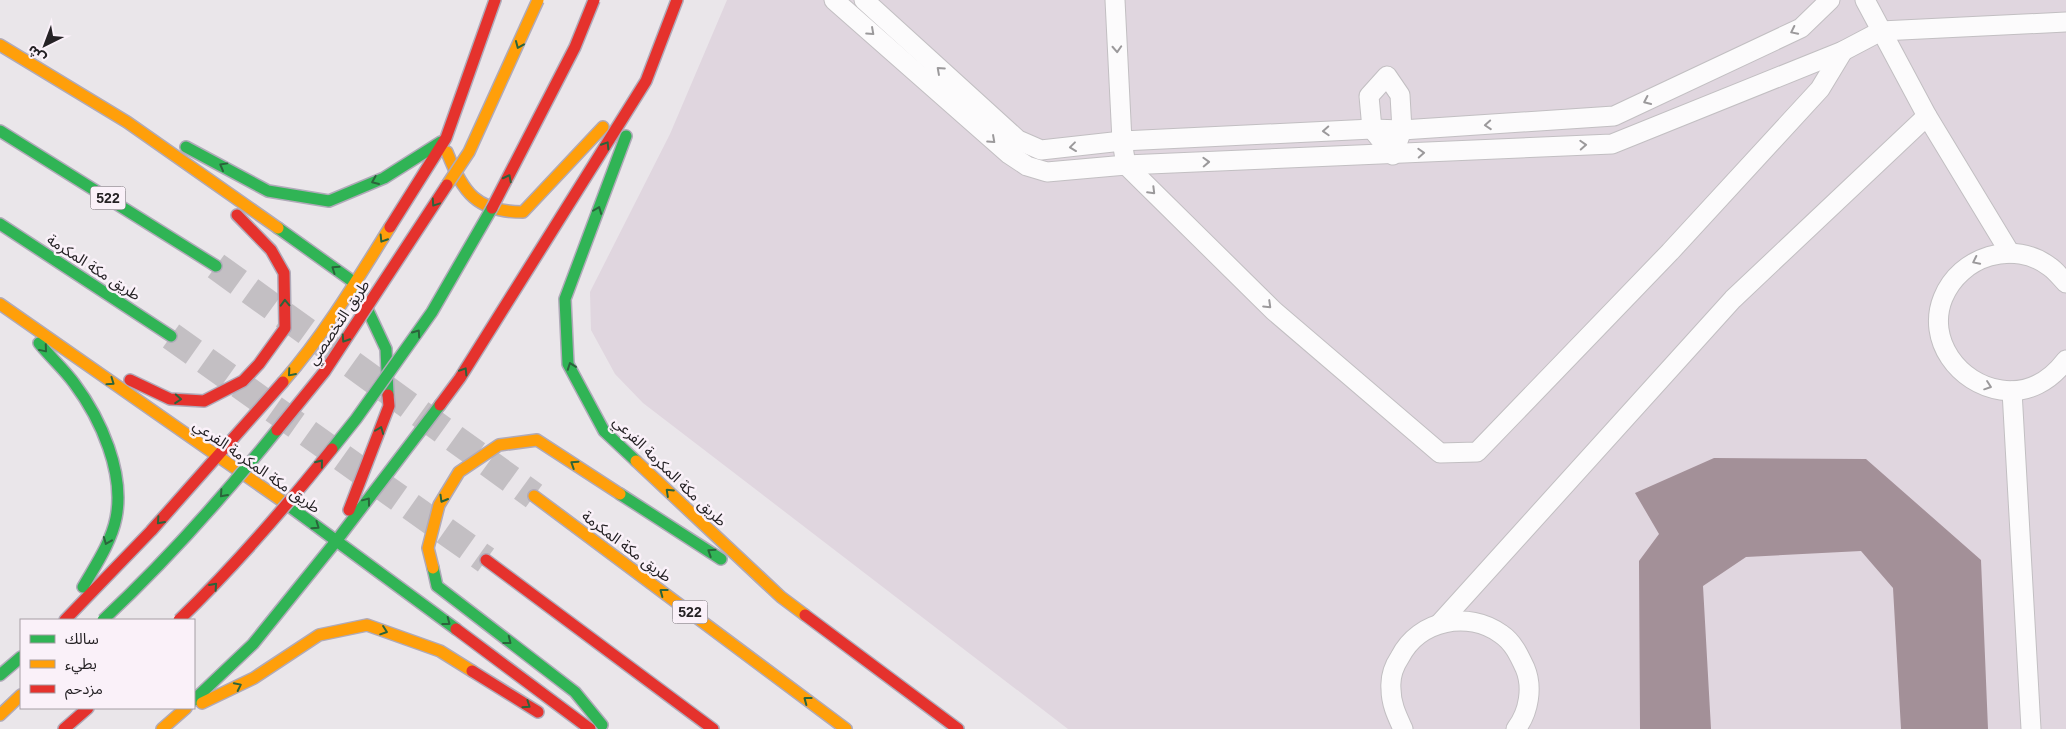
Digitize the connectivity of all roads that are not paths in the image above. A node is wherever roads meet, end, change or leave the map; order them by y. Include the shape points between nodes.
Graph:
1 (495, 0) edge
2 (538, 0) edge
3 (594, 0) edge
4 (677, 0) edge
5 (834, 0) edge
6 (864, 0) edge
7 (1114, 0) edge
8 (1830, 0) edge
9 (1865, 0) edge
10 (2066, 22) edge
11 (1881, 31) junction
12 (0, 45) edge
13 (1843, 51) junction
14 (646, 81) junction
15 (1927, 116) junction
16 (127, 122) junction
17 (1372, 129) junction
18 (1402, 130) junction
19 (0, 131) edge
20 (446, 138) junction
21 (1122, 141) junction
22 (1393, 155) junction
23 (1126, 165) junction
24 (0, 224) edge
25 (2010, 253) junction
26 (216, 266) tunnel mouth
27 (355, 283) junction
28 (2066, 284) edge
29 (0, 304) edge
30 (12, 312) junction
31 (172, 336) tunnel mouth
32 (2066, 360) edge
33 (2012, 392) junction
34 (218, 458) junction
35 (534, 496) tunnel mouth
36 (337, 540) junction
37 (486, 560) tunnel mouth
38 (781, 598) junction
39 (65, 619) edge
40 (65, 619) edge
41 (104, 619) edge
42 (180, 619) edge
43 (1440, 623) junction
44 (20, 658) edge
45 (0, 675) edge
46 (20, 697) edge
47 (195, 699) edge
48 (195, 706) edge
49 (87, 709) edge
50 (182, 711) edge
51 (0, 715) edge
52 (551, 720) dead end
53 (64, 729) edge
54 (162, 729) edge
55 (590, 729) edge
56 (605, 729) edge
57 (713, 729) edge
58 (846, 729) edge
59 (958, 729) edge
60 (1403, 729) edge
61 (1516, 729) edge
62 (2031, 729) edge

1 - 20 main road
2 -> 41 main road, طريق التخصصي, bridge via 469,152 324,370 249,465 132,593
42 -> 3 main road, bridge via 290,501 356,419 432,312 502,190 575,47
4 - 14 main road
5 -> 23 lane via 1008,154 1028,166 1048,172
21 -> 6 lane via 1041,150 1018,140
7 -> 21 lane
8 -> 18 lane via 1801,28 1614,116
9 - 11 lane
10 - 11 lane
11 - 13 lane
11 - 15 lane
12 - 16 main road
22 -> 13 lane via 1612,144
23 -> 13 lane via 1274,311 1440,453 1477,452 1670,252 1820,89
14 - 20 main road via 523,212 505,214 477,202 458,181 446,150
36 -> 14 main road via 460,378
38 -> 14 main road, طريق مكة المكرمة الفرعي via 604,432 568,364 564,299
15 - 25 lane
15 - 43 lane via 1733,299
20 -> 16 main road via 384,178 329,201 268,191 203,155
27 -> 16 main road
30 -> 16 main road via 170,399 204,401 243,381 285,328 284,273 271,250 242,219
17 - 18 lane
17 - 18 lane via 1369,96 1387,76 1400,95
17 -> 21 lane
17 - 22 lane
18 - 22 lane
19 - 26 main road, 522
20 -> 27 main road
21 - 23 lane
23 -> 22 lane
24 - 31 main road, طريق مكة المكرمة
25 - 28 lane via 2031,256 2050,267
25 -> 33 lane via 1988,255 1969,265 1953,280 1943,299 1939,321 1942,342 1952,362 1967,377 1988,388
27 -> 34 main road via 298,365
36 -> 27 main road via 390,406 386,349
29 - 30 main road, طريق مكة المكرمة الفرعي
30 -> 34 main road, طريق مكة المكرمة الفرعي
30 -> 39 main road via 78,390 108,449 118,486 116,518 100,557
32 - 33 lane via 2056,373 2036,386
33 - 62 lane
34 -> 36 main road, طريق مكة المكرمة الفرعي
34 -> 40 main road
58 -> 35 main road, طريق مكة المكرمة / 522
36 - 47 main road via 253,644
36 -> 55 main road, طريق مكة المكرمة الفرعي
37 - 57 main road
38 -> 56 main road via 537,440 499,445 459,472 439,505 428,548 437,586 575,692
38 - 59 main road, طريق مكة المكرمة الفرعي
43 - 60 lane via 1415,637 1404,648 1394,667 1390,688 1394,710
43 - 61 lane via 1461,620 1483,624 1502,634 1518,652 1528,674 1529,699
44 - 45 main road
46 - 51 main road
48 -> 52 main road via 254,678 319,635 367,625 440,651
49 - 53 main road
50 - 54 main road

